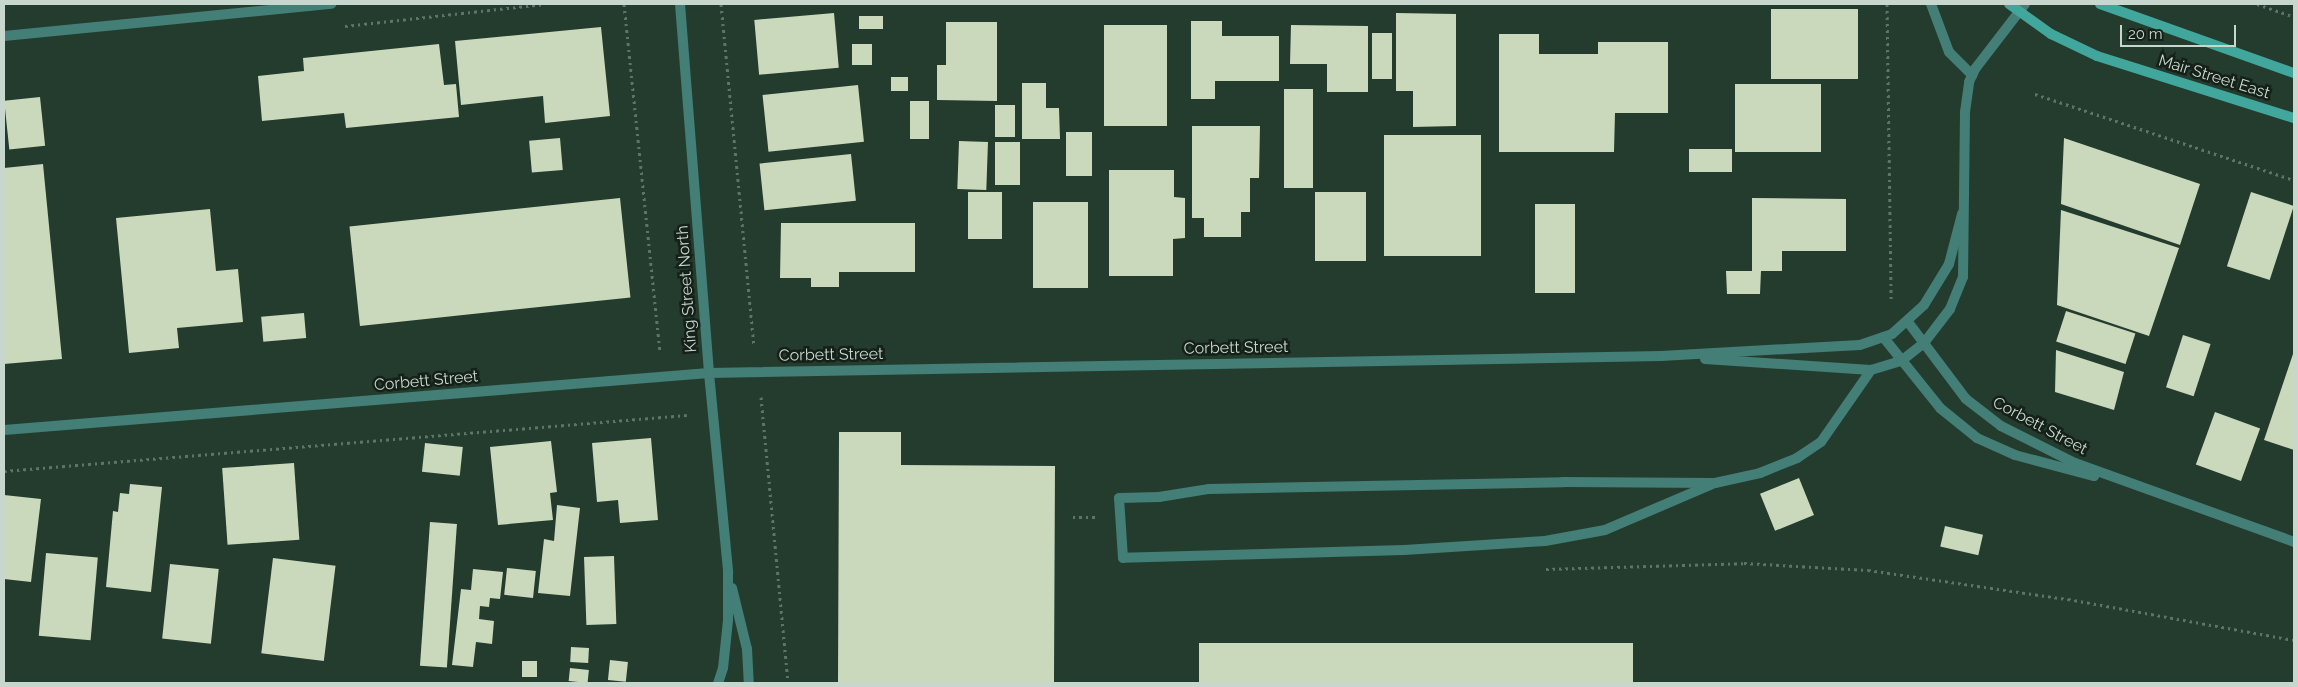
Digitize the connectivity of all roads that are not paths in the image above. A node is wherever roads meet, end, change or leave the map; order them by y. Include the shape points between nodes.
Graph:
1 (330, 4) edge
2 (680, 4) edge
3 (1931, 4) edge
4 (2009, 4) edge
5 (2100, 4) edge
6 (2022, 8) edge
7 (4, 36) edge
8 (2294, 73) edge
9 (1972, 75) junction
10 (2294, 118) edge
11 (1962, 214) junction
12 (1908, 322) junction
13 (1884, 338) junction
14 (1924, 343) junction
15 (1661, 356) junction
16 (1901, 361) junction
17 (1871, 370) junction
18 (709, 373) junction
19 (4, 430) edge
20 (1715, 483) junction
21 (2141, 488) junction
22 (2294, 542) edge
23 (728, 572) junction
24 (718, 683) edge
25 (749, 683) edge

1 - 7 street
2 - 18 street, King Street North
3 - 9 street via 1949,52
4 - 6 main road, Mair Street East
5 - 8 main road, Mair Street East
6 - 9 street
6 - 10 main road, Mair Street East via 2051,34 2097,56
9 - 11 street via 1964,112
11 - 12 street, Corbett Street via 1949,264 1924,305
11 - 14 street via 1965,259 1961,287 1943,321
12 - 13 street, Corbett Street
12 - 14 street
13 - 15 street, Corbett Street via 1860,345
13 - 16 street, Corbett Street
14 - 16 street, Corbett Street
14 - 21 street, Corbett Street via 1966,399 1990,419 2060,456
15 - 17 street, Corbett Street
15 - 18 street, Corbett Street
16 - 17 street, Corbett Street
16 - 21 street, Corbett Street via 1958,425 1990,445 2035,461
17 - 20 street via 1826,436 1814,448 1772,469
18 - 19 street, Corbett Street
18 - 23 street, King Street North
20 - 20 street via 1605,530 1545,541 1404,550 1123,558 1119,498 1159,497 1209,489 1563,482
21 - 22 street, Corbett Street
23 - 24 street, King Street North via 725,649
23 - 25 street, King Street North via 747,649

